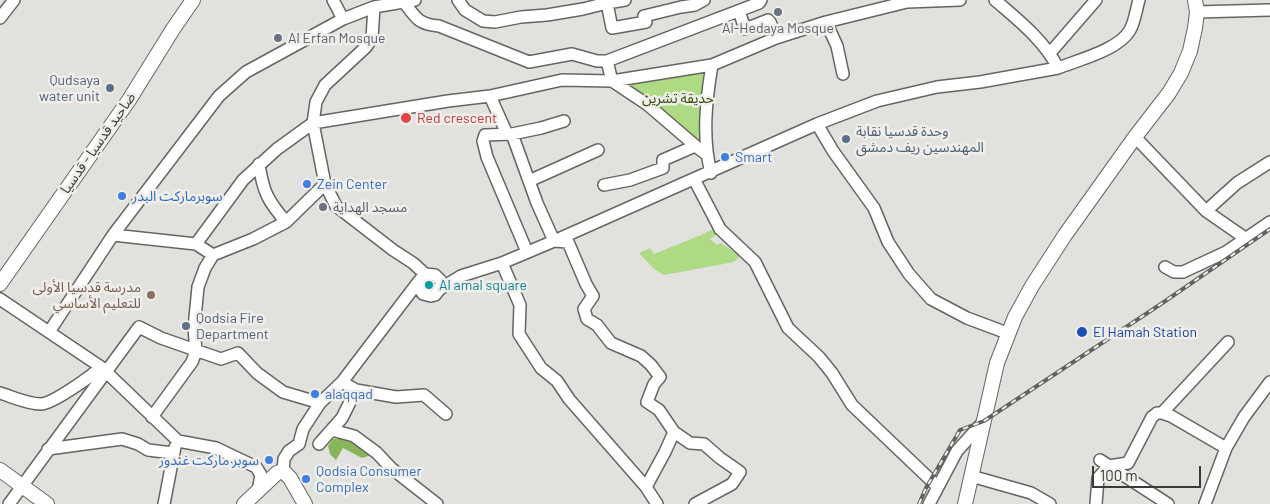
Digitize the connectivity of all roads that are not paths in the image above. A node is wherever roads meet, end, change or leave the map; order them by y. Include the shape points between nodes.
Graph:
1 (14, 0) edge
2 (193, 0) edge
3 (333, 0) edge
4 (458, 0) edge
5 (625, 0) edge
6 (704, 0) edge
7 (761, 0) edge
8 (960, 0) edge
9 (995, 0) edge
10 (1096, 0) edge
11 (1130, 0) edge
12 (1140, 0) edge
13 (409, 1) edge
14 (607, 2) edge
15 (1196, 6) edge
16 (374, 7) junction
17 (1270, 10) edge
18 (739, 11) junction
19 (1135, 14) junction
20 (0, 18) edge
21 (343, 19) junction
22 (826, 22) junction
23 (776, 38) junction
24 (1050, 53) junction
25 (606, 61) junction
26 (712, 65) junction
27 (1058, 68) junction
28 (843, 74) dead end
29 (612, 81) junction
30 (490, 96) junction
31 (564, 121) dead end
32 (313, 123) junction
33 (817, 124) junction
34 (509, 134) junction
35 (1135, 138) junction
36 (695, 146) junction
37 (598, 150) dead end
38 (706, 154) junction
39 (1270, 162) edge
40 (259, 164) junction
41 (711, 173) junction
42 (694, 179) junction
43 (529, 181) junction
44 (325, 184) junction
45 (604, 184) dead end
46 (1206, 210) junction
47 (286, 222) junction
48 (1270, 222) edge
49 (113, 236) junction
50 (1245, 238) junction
51 (554, 241) junction
52 (196, 244) junction
53 (527, 252) junction
54 (213, 255) junction
55 (502, 263) junction
56 (1165, 266) dead end
57 (460, 276) junction
58 (426, 277) junction
59 (0, 284) edge
60 (440, 289) junction
61 (426, 296) junction
62 (0, 299) edge
63 (403, 303) junction
64 (49, 332) junction
65 (1008, 333) junction
66 (1228, 342) dead end
67 (196, 351) junction
68 (104, 370) junction
69 (342, 382) junction
70 (1270, 382) edge
71 (356, 390) junction
72 (0, 393) edge
73 (320, 403) junction
74 (1162, 413) junction
75 (446, 414) dead end
76 (152, 417) junction
77 (984, 421) junction
78 (332, 430) junction
79 (674, 432) junction
80 (178, 441) junction
81 (319, 444) dead end
82 (1226, 448) junction
83 (48, 450) junction
84 (173, 453) junction
85 (1104, 463) junction
86 (0, 470) edge
87 (283, 471) junction
88 (971, 476) junction
89 (22, 486) junction
90 (646, 487) junction
91 (938, 487) junction
92 (253, 499) edge
93 (35, 500) edge
94 (9, 504) edge
95 (47, 504) edge
96 (164, 504) edge
97 (306, 504) edge
98 (437, 504) edge
99 (658, 504) edge
100 (695, 504) edge
101 (929, 504) edge
102 (965, 504) edge
103 (1050, 504) edge
104 (1096, 504) edge
105 (1168, 504) edge
106 (1205, 504) edge

1 - 20 street
2 - 59 main road, ضاحيد قدسيا - قدسيا via 129,100
3 - 21 street
4 - 14 street via 465,10 483,21 495,22 584,9
5 - 14 street
6 - 14 street via 695,5 644,16 646,22 612,28
7 - 18 street
8 - 22 street via 907,2
9 - 24 street
10 - 24 street
11 - 19 street
12 - 19 street
13 - 16 street
13 - 25 street via 418,21 439,26 529,62 572,54
15 - 17 street
15 - 35 main road via 1190,51 1181,73
16 - 21 street
16 - 32 street via 372,38 325,85 316,102
18 - 23 street via 745,29 768,20
18 - 25 street
19 - 27 street via 1129,32 1117,43
21 - 49 street via 246,72 219,96
22 - 23 street
22 - 28 street via 837,46
23 - 26 street
24 - 27 street
25 - 29 street
26 - 29 street
26 - 38 street
27 - 33 street via 878,100
29 - 30 street via 562,80
29 - 36 street via 648,105
30 - 32 street
30 - 34 street
31 - 34 street
32 - 40 street
32 - 44 street
33 - 41 street
33 - 65 street via 874,208 888,242 909,274 931,299 967,318
34 - 43 street
34 - 53 street via 485,135 482,141
35 - 46 street
35 - 65 main road via 1065,236 1023,301
36 - 38 street
36 - 45 street via 663,160 663,168 630,180
37 - 43 street
38 - 41 street
39 - 46 street via 1237,183
40 - 47 street via 262,184 271,205
40 - 52 street via 243,180
41 - 42 street
42 - 51 street
42 - 91 street via 720,229 755,262 788,328 819,357 852,405
43 - 51 street
44 - 47 street
44 - 58 street via 336,206 413,263
46 - 50 street
47 - 54 street
48 - 50 street
49 - 52 street
49 - 64 street
50 - 56 street via 1226,252 1183,272 1174,272
51 - 53 street
51 - 79 street via 568,242 593,296 584,309 587,318 611,343 651,364 660,377 648,402 659,410
52 - 54 street
53 - 55 street
54 - 67 street via 198,287 194,328
55 - 57 street
55 - 90 street via 520,305 519,334 541,368 557,381
57 - 58 street
57 - 60 street
58 - 60 street via 441,281
58 - 61 street via 420,292
58 - 63 street
60 - 61 street via 435,295
61 - 63 street
62 - 64 street
63 - 69 street
64 - 68 street
65 - 77 main road via 997,363
66 - 74 street
67 - 68 street via 139,326
67 - 73 street via 221,359 238,353 257,373 283,392
67 - 76 street via 192,362
68 - 72 street via 44,404
68 - 76 street
68 - 83 street
69 - 71 street
69 - 73 street
70 - 82 street
71 - 75 street via 396,397 424,395
71 - 78 street
73 - 87 street via 303,429 298,444 284,459
74 - 82 street
74 - 85 street via 1152,417 1128,463
76 - 80 street
77 - 88 main road
77 - 91 street via 957,451
78 - 81 street
78 - 98 street via 354,436
79 - 90 street
79 - 100 street via 690,443 704,444 740,472 732,484
80 - 84 street
80 - 92 street via 216,448 256,467 260,475
82 - 106 street
83 - 84 street via 122,439 148,450
83 - 89 street
84 - 96 street
85 - 104 street via 1098,478
85 - 105 street
86 - 89 main road
87 - 92 main road via 276,473
87 - 97 main road
88 - 102 main road
88 - 103 street via 1031,493
89 - 93 main road
89 - 94 street
90 - 99 street
91 - 101 street
93 - 95 main road

